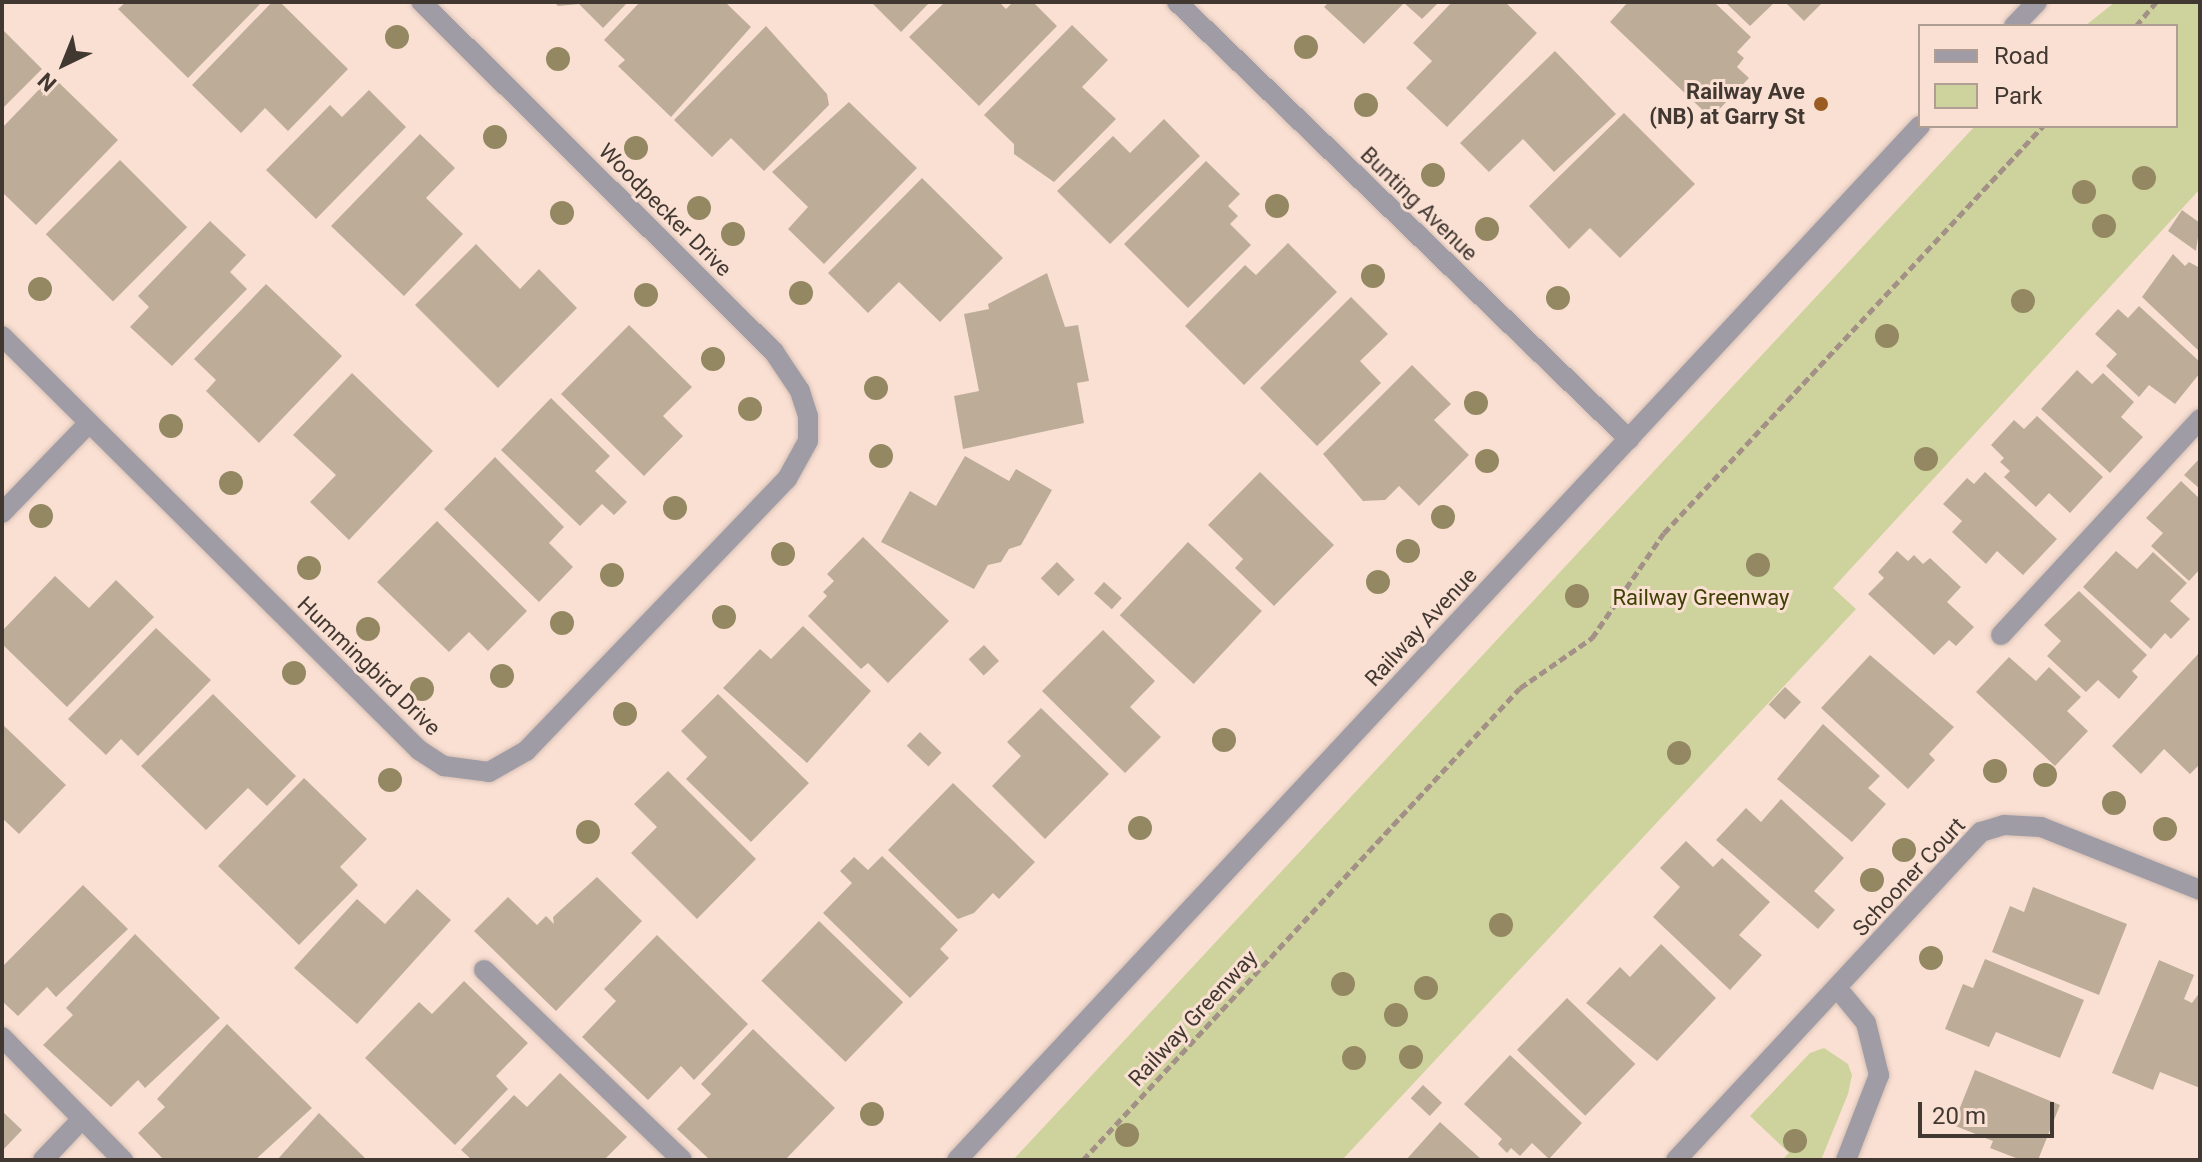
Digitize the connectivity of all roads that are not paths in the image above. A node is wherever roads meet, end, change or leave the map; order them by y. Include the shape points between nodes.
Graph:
1 (421, 2) edge
2 (1177, 2) edge
3 (2037, 2) edge
4 (2016, 24) edge
5 (1918, 128) edge
6 (2, 336) edge
7 (2200, 419) edge
8 (88, 424) junction
9 (1629, 439) junction
10 (787, 479) joint
11 (2, 513) edge
12 (2001, 635) dead end
13 (2200, 890) edge
14 (484, 970) dead end
15 (1838, 989) junction
16 (2, 1037) edge
17 (82, 1119) junction
18 (43, 1160) edge
19 (123, 1160) edge
20 (682, 1160) edge
21 (957, 1160) edge
22 (1676, 1160) edge
23 (1846, 1160) edge

1 - 10 street, Woodpecker Drive via 788,369 808,416 808,441
2 - 9 street, Bunting Avenue
3 - 4 street
5 - 9 street, Railway Avenue
6 - 8 street, Hummingbird Drive
7 - 12 street
8 - 10 street, Hummingbird Drive via 419,750 444,766 467,771 489,772 526,751
8 - 11 street
9 - 21 street, Railway Avenue
13 - 15 street, Schooner Court via 2028,824 1992,828 1970,840
14 - 20 street
15 - 22 street, Schooner Court
15 - 23 street via 1866,1023 1879,1075
16 - 17 street
17 - 18 street
17 - 19 street

